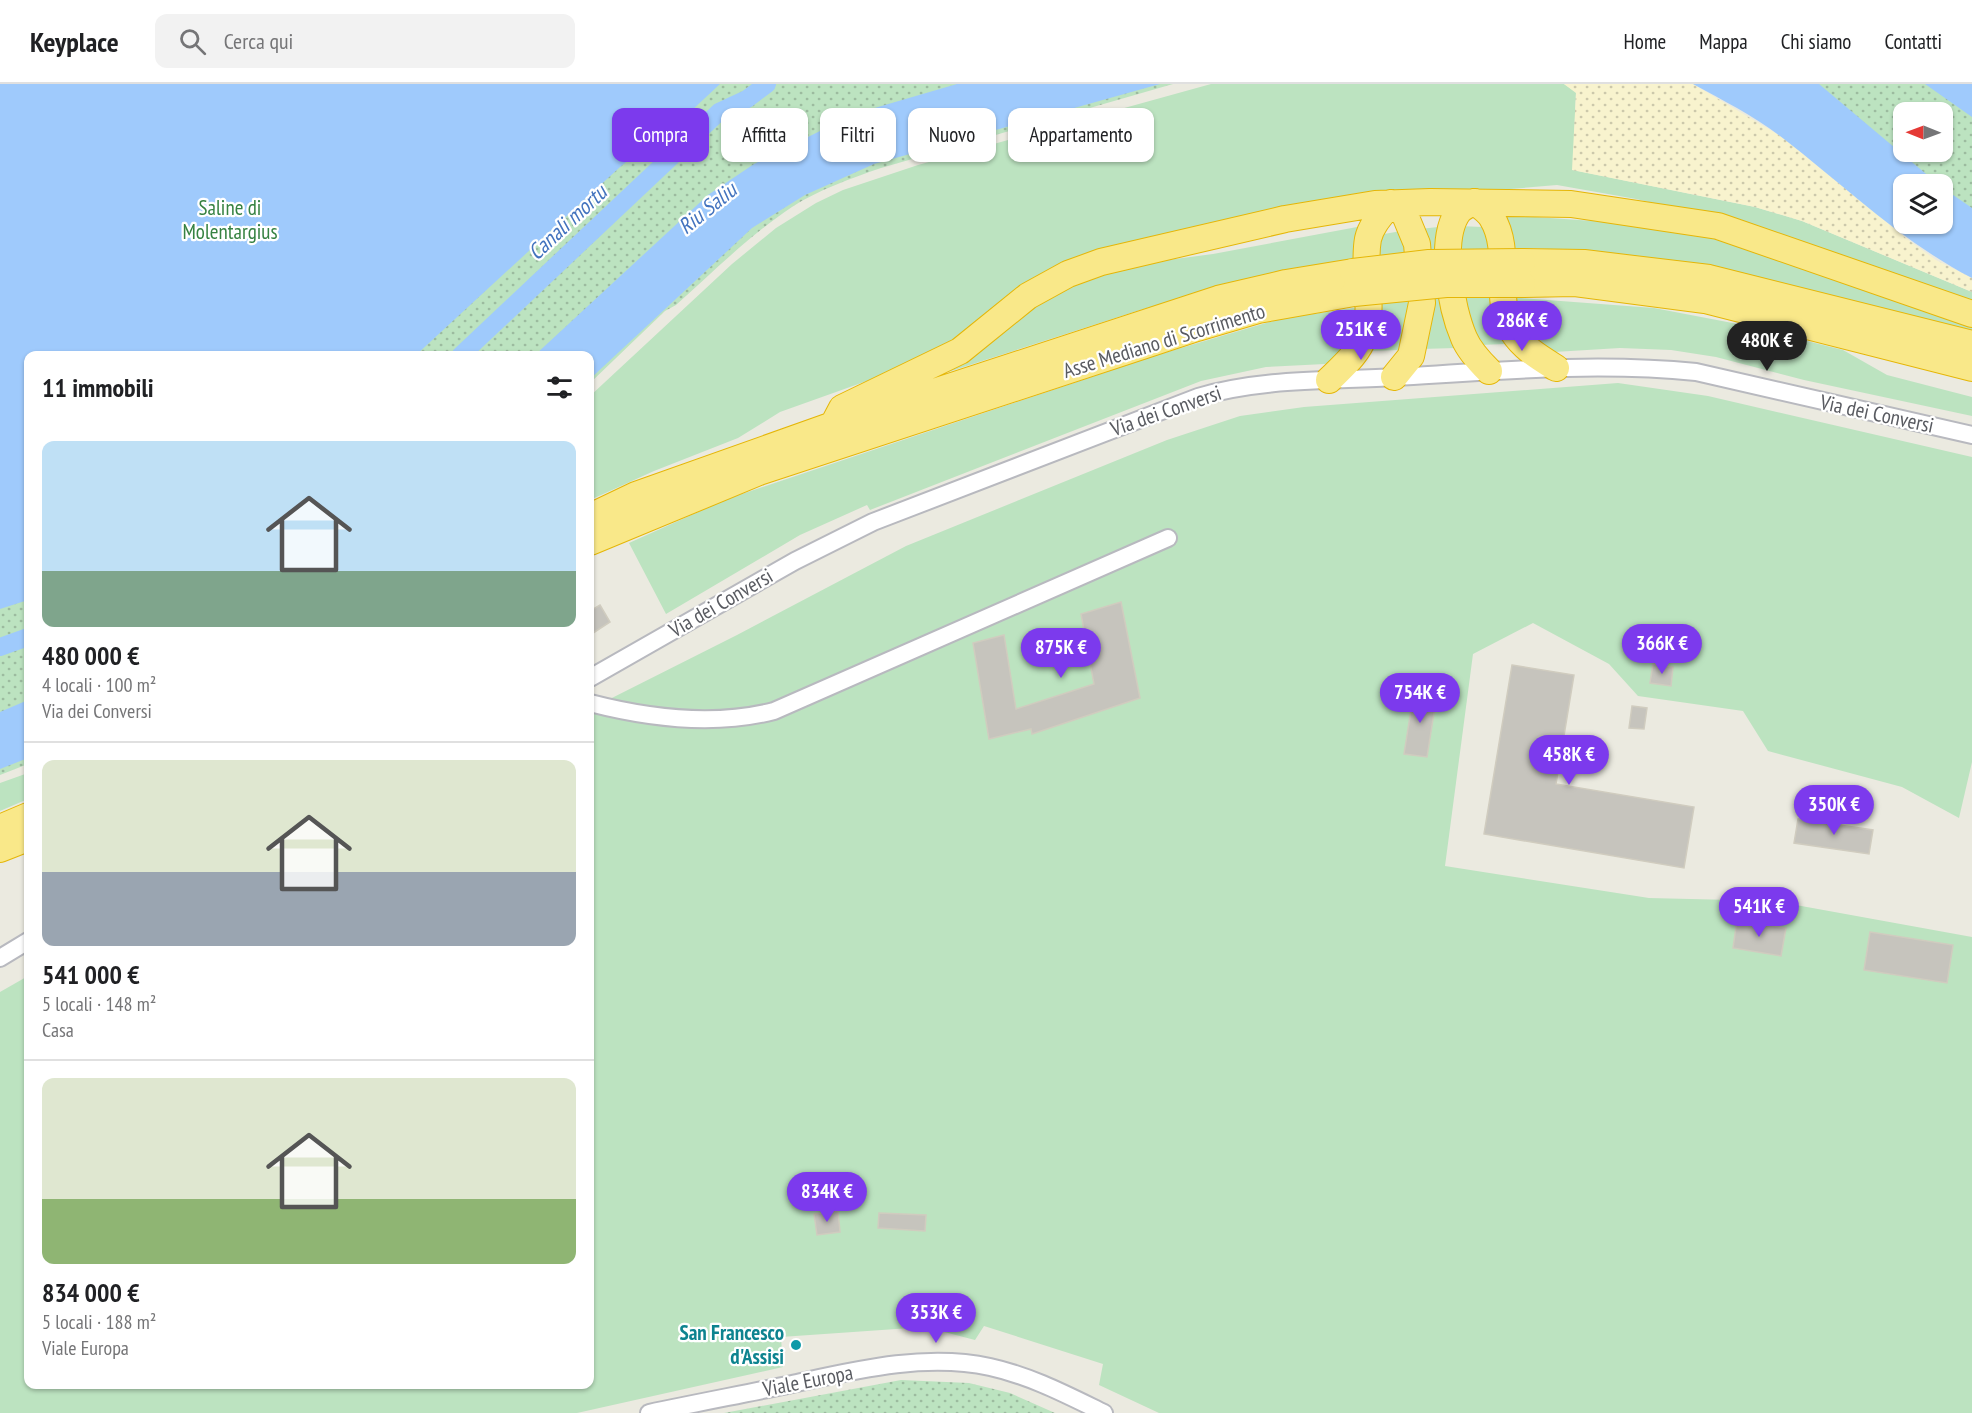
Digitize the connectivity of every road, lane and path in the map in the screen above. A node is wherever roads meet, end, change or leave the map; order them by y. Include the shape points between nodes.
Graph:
1 (1475, 201) junction
2 (1391, 203) junction
3 (1354, 283) junction
4 (1972, 314) edge
5 (1970, 363) edge
6 (1556, 368) junction
7 (1489, 370) junction
8 (1394, 377) junction
9 (1329, 380) junction
10 (833, 425) junction
11 (1972, 435) edge
12 (594, 515) edge
13 (1168, 538) dead end
14 (594, 540) edge
15 (594, 676) edge
16 (594, 704) edge
17 (24, 818) edge
18 (0, 828) edge
19 (24, 840) edge
20 (0, 849) edge
21 (24, 943) edge
22 (0, 958) edge
23 (649, 1413) edge
24 (1104, 1413) edge

1 - 2 highway
1 - 4 highway via 1571,204 1718,226
1 - 6 highway via 1492,218 1500,244 1504,314 1513,333 1532,353
1 - 7 highway via 1460,211 1450,234 1448,258 1454,308 1464,338
2 - 8 highway via 1405,215 1417,244 1422,303 1411,356
2 - 9 highway via 1368,237 1369,312 1364,338 1350,360
2 - 10 highway via 1285,219 1101,262 1068,274 1028,296 960,351 842,408
3 - 5 highway, Asse Mediano di Scorrimento, bridge via 1429,264 1522,273 1584,263 1709,278
3 - 10 highway, Asse Mediano di Scorrimento via 1286,283 1218,299
3 - 14 highway, Asse Mediano di Scorrimento via 1186,331 759,472
6 - 7 street, Via dei Conversi
6 - 11 street, Via dei Conversi via 1696,372
7 - 8 street, Via dei Conversi
8 - 9 street, Via dei Conversi
9 - 15 street, Via dei Conversi via 1245,385 1198,397 873,522 795,561
10 - 12 highway, Asse Mediano di Scorrimento via 636,495
13 - 16 street via 774,711 719,720
17 - 18 highway
19 - 20 highway
21 - 22 street
23 - 24 street, Viale Europa via 917,1362 950,1361 1030,1378

